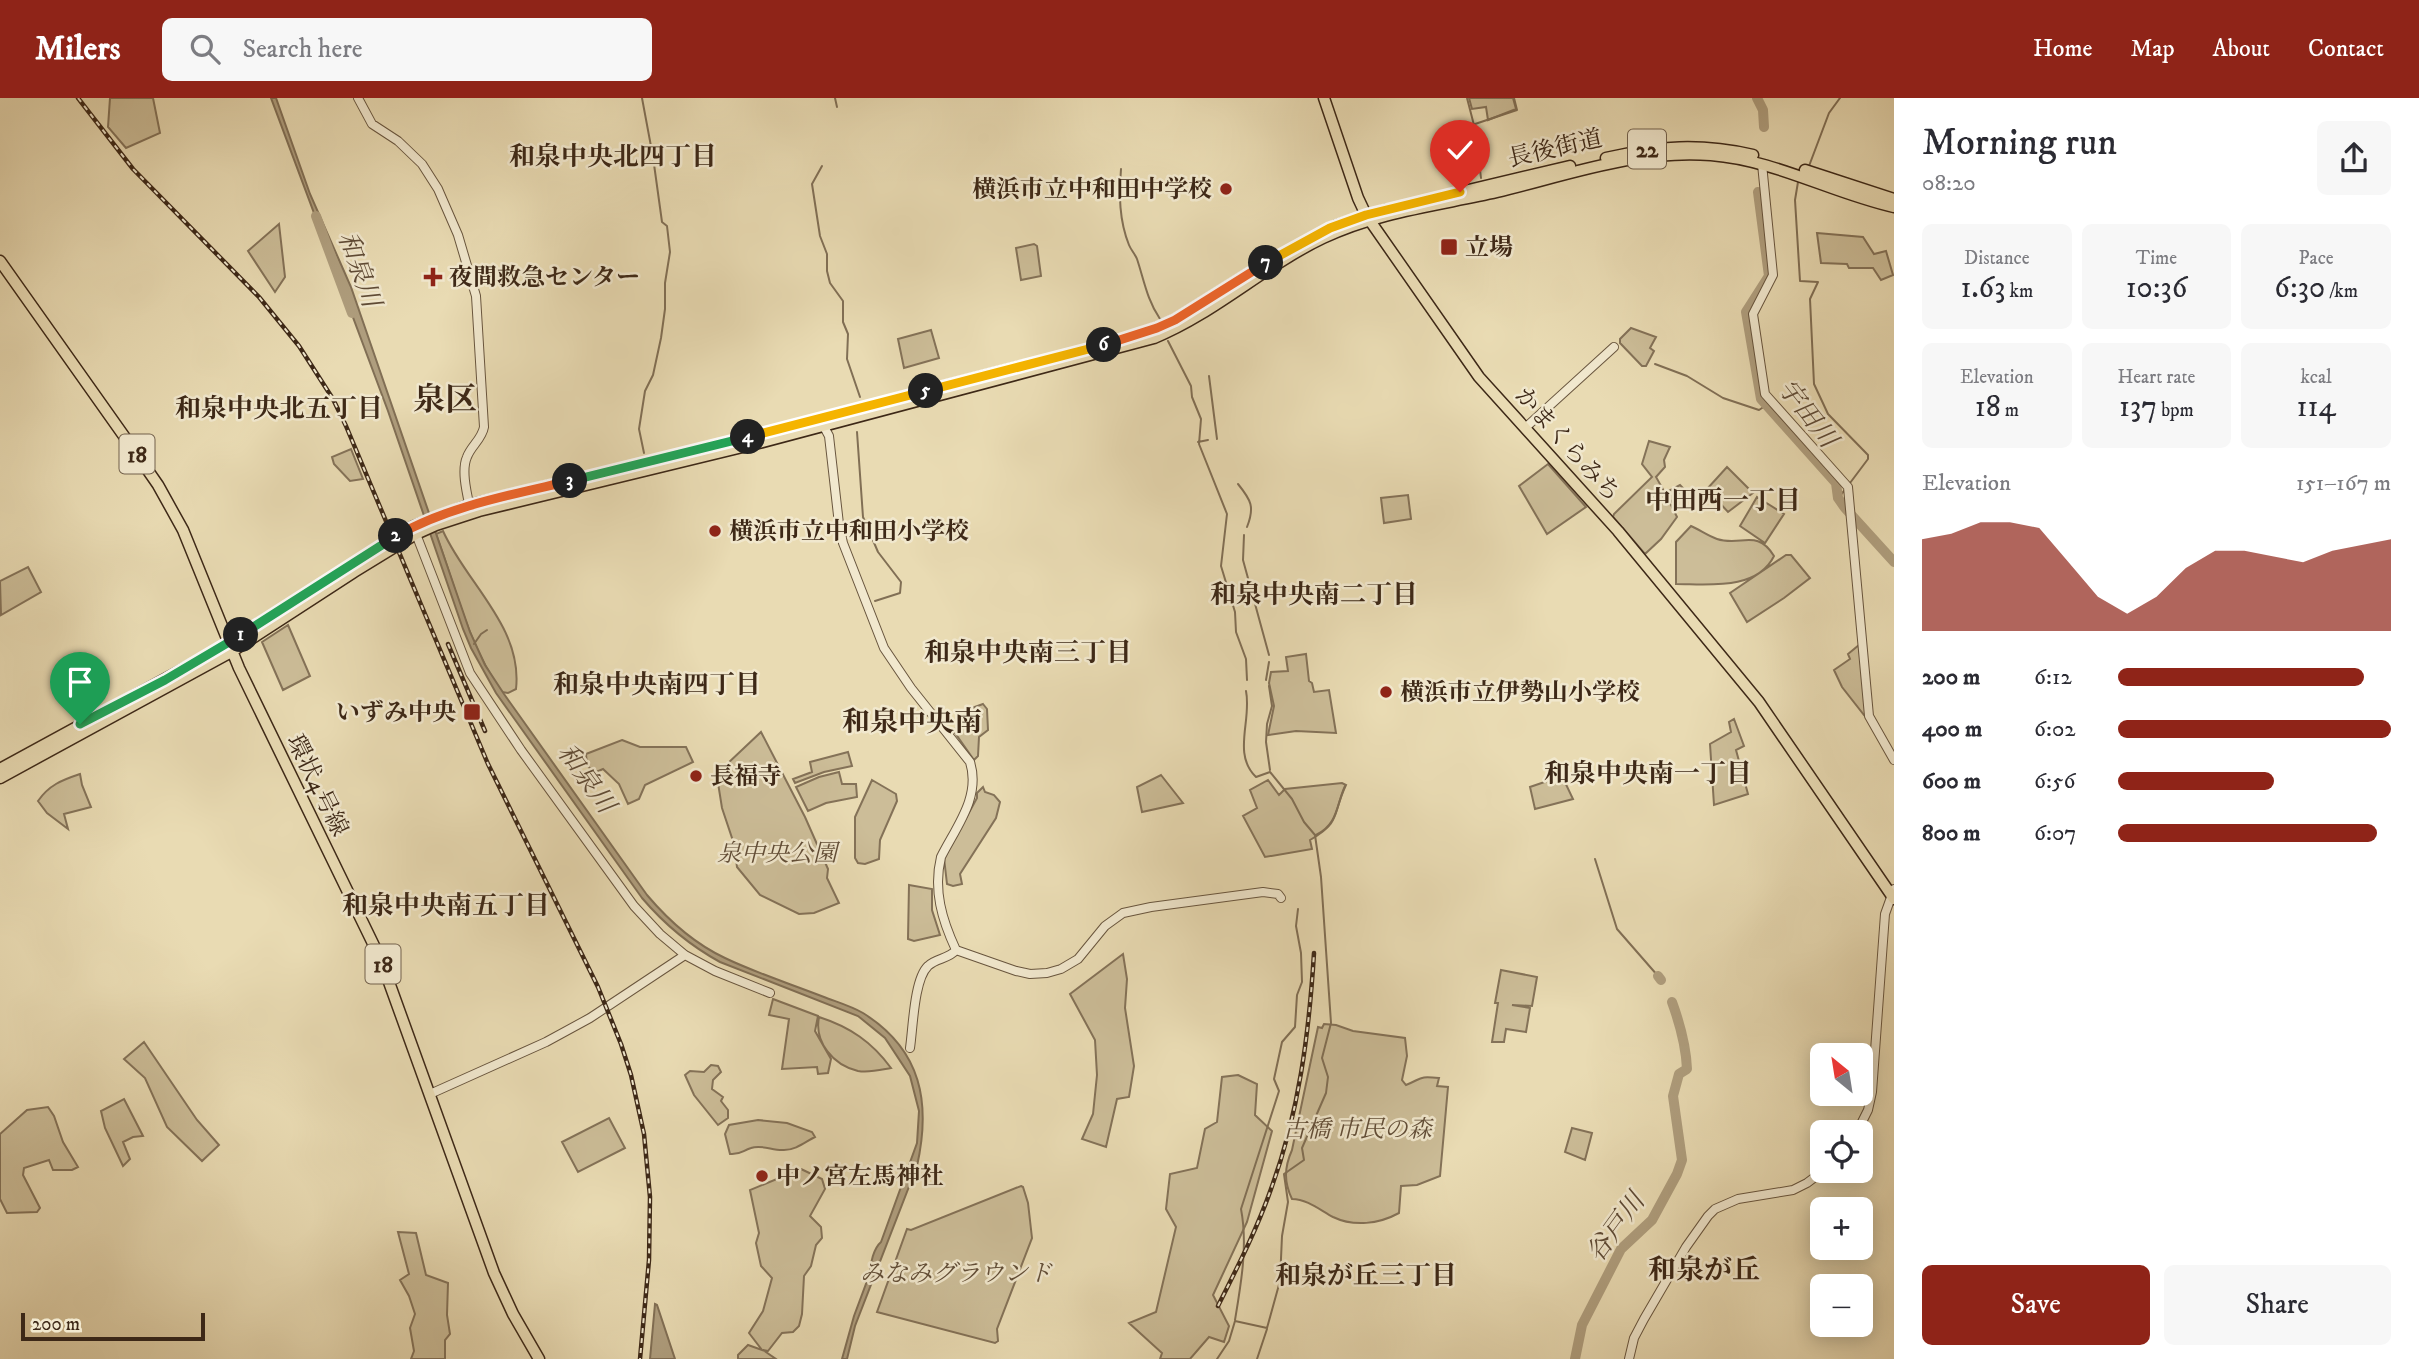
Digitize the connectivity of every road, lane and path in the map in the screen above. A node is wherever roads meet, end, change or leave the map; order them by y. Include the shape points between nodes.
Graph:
1 (358, 98) edge
2 (1324, 98) edge
3 (1762, 164) junction
4 (1894, 199) edge
5 (1894, 207) edge
6 (1368, 218) junction
7 (0, 261) edge
8 (1614, 347) dead end
9 (823, 425) junction
10 (1525, 428) junction
11 (471, 509) junction
12 (419, 529) junction
13 (230, 648) junction
14 (1894, 760) edge
15 (0, 769) edge
16 (0, 778) edge
17 (1893, 894) edge
18 (1281, 898) dead end
19 (956, 950) junction
20 (685, 955) junction
21 (770, 993) dead end
22 (911, 1048) dead end
23 (430, 1094) junction
24 (1863, 1120) edge
25 (1810, 1181) edge
26 (539, 1359) edge
27 (1629, 1359) edge

1 - 11 street via 372,124 408,149 431,177 458,235 476,296 484,427 465,464
2 - 6 main road, かまくらみち
3 - 5 main road, 長後街道 / 22
3 - 6 main road, 長後街道 / 22 via 1711,155 1644,157
3 - 14 street via 1773,275 1753,314 1765,394 1848,487 1869,716
4 - 6 main road, 長後街道 / 22 via 1762,157 1680,146 1622,154
6 - 9 main road, 長後街道 / 22 via 1313,243 1200,315 1154,338
6 - 10 main road, かまくらみち via 1452,341
6 - 11 main road, 長後街道 / 22 via 1313,235 1175,320 1138,335
7 - 13 main road, 環状4号線 / 18 via 158,485 183,530
8 - 10 street
9 - 11 main road, 長後街道 / 22
9 - 19 street via 829,436 843,543 884,648 966,757 973,775 972,795 939,867 940,912
10 - 17 main road, かまくらみち via 1618,531 1759,702
11 - 12 main road, 長後街道 / 22
12 - 13 main road, 長後街道 / 22
12 - 20 street via 464,660 478,686 634,906
13 - 15 main road, 長後街道 / 22
13 - 16 main road, 長後街道 / 22
13 - 23 main road, 環状4号線 / 18 via 381,960
17 - 24 street via 1886,907 1883,934 1871,1102
18 - 19 street via 1263,892 1131,910 1110,922 1072,963 1047,973 1016,971
19 - 22 street via 933,962 920,976
20 - 21 street
20 - 23 street via 547,1042
23 - 26 main road, 環状4号線 / 18 via 494,1273
25 - 27 street via 1715,1209 1686,1247 1644,1319

